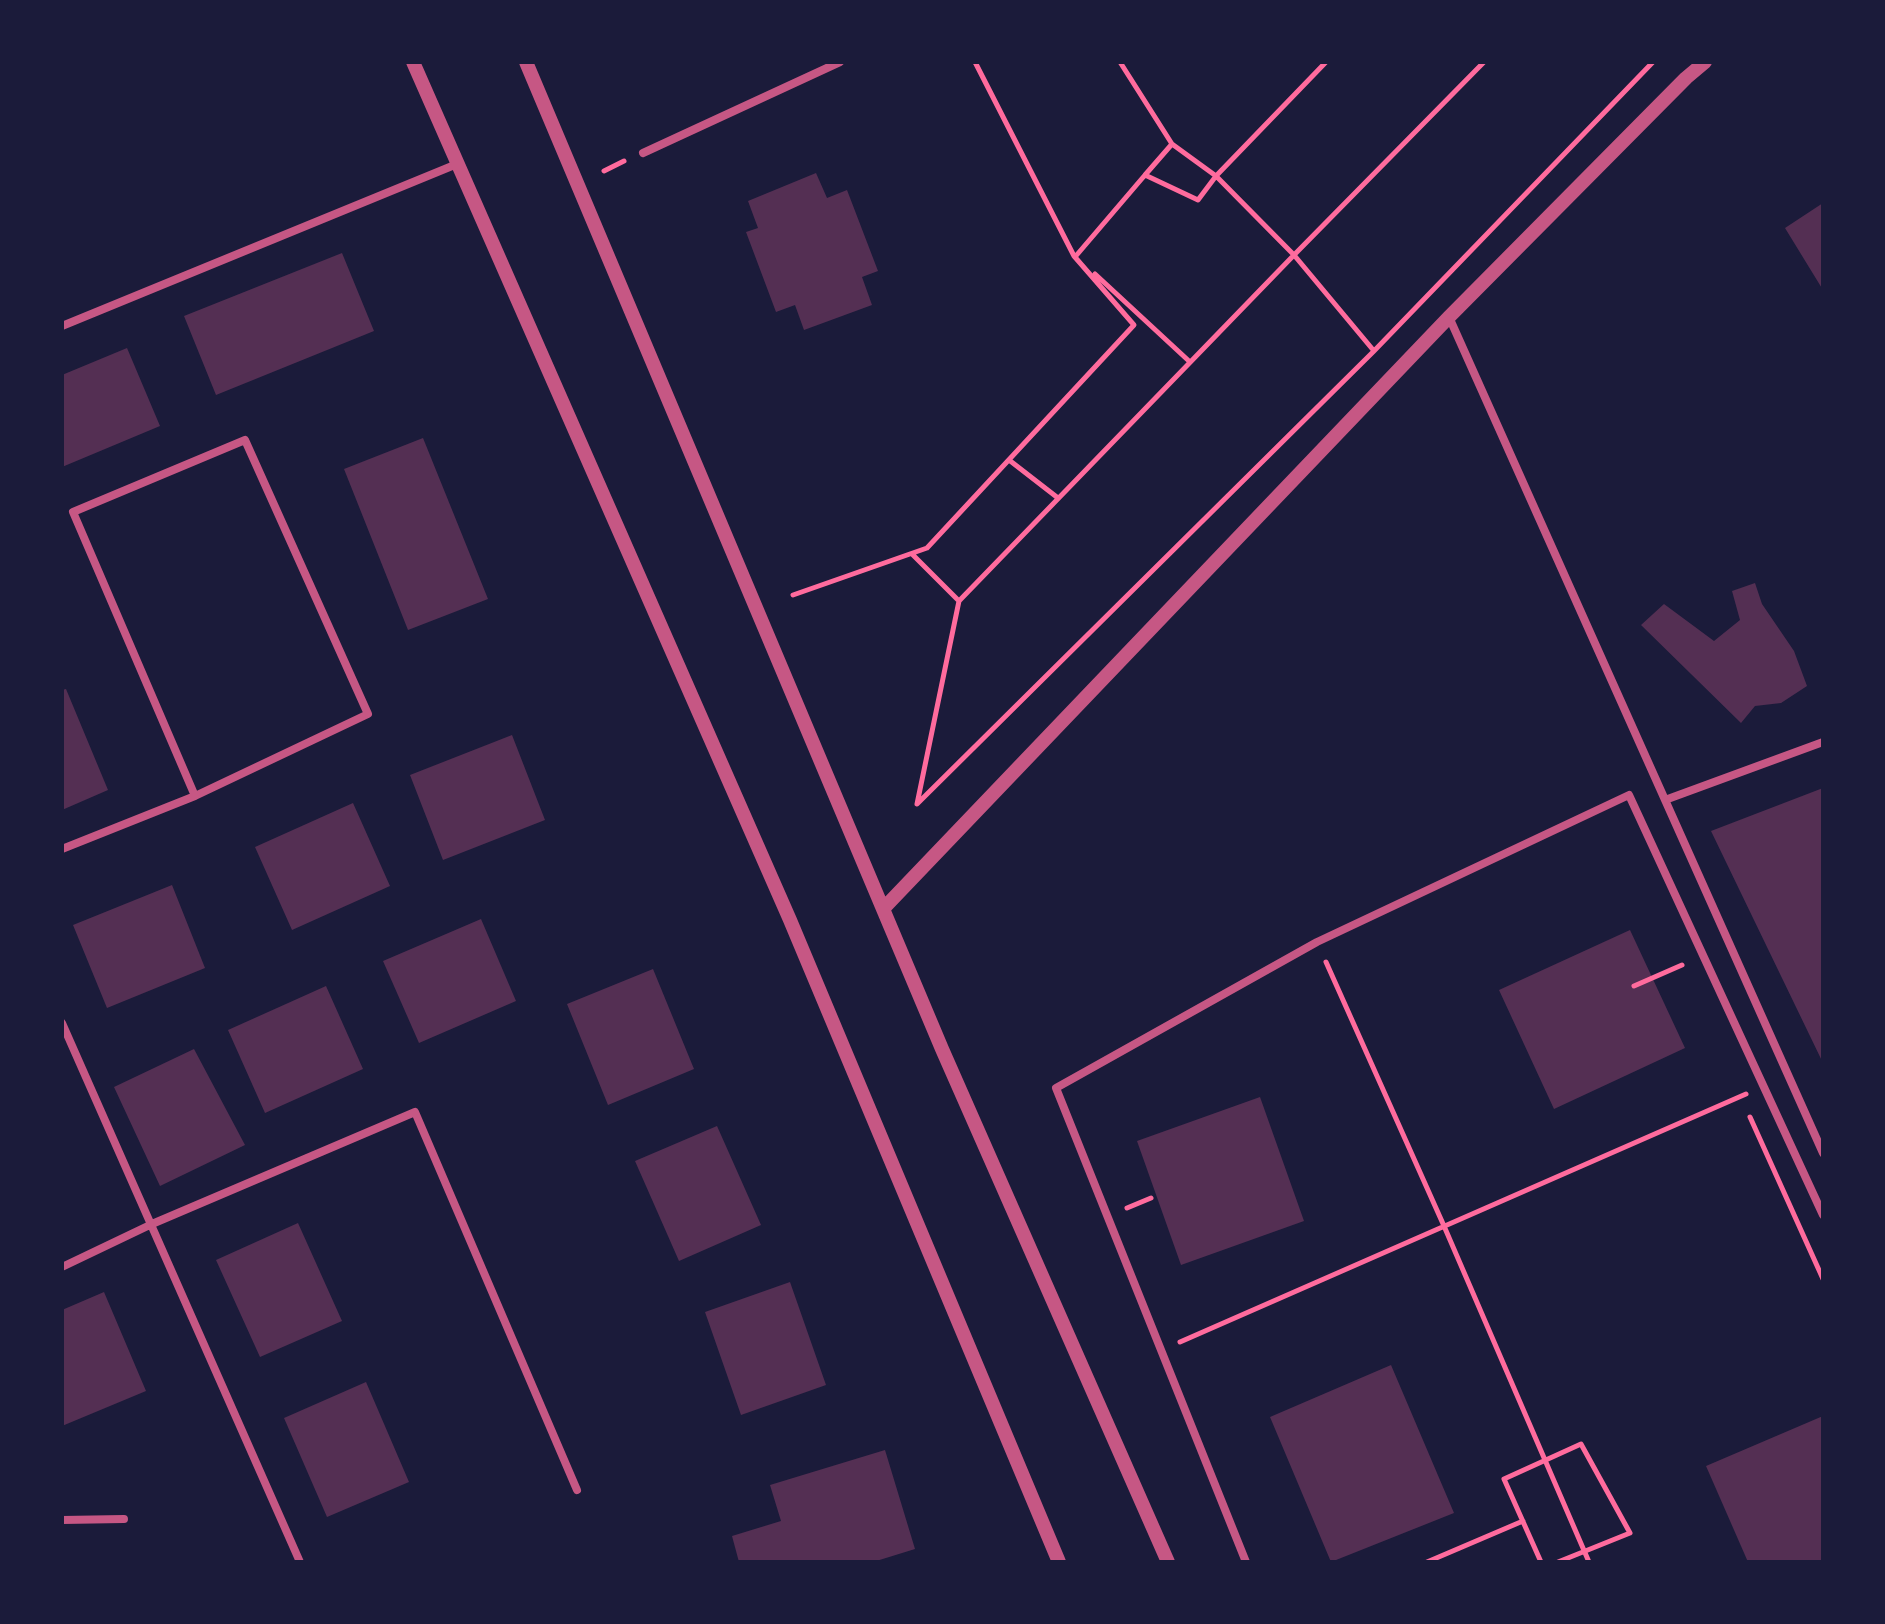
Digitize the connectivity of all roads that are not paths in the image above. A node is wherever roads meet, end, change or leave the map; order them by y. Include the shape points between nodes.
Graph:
1 (413, 62) edge
2 (526, 62) edge
3 (840, 62) edge
4 (1705, 62) edge
5 (643, 153) dead end
6 (457, 164) junction
7 (1449, 317) junction
8 (62, 326) edge
9 (1823, 742) edge
10 (195, 796) junction
11 (1665, 800) junction
12 (62, 849) edge
13 (883, 909) junction
14 (62, 1023) edge
15 (1823, 1153) edge
16 (1823, 1215) edge
17 (152, 1224) junction
18 (62, 1267) edge
19 (577, 1490) dead end
20 (124, 1519) dead end
21 (62, 1520) edge
22 (300, 1562) edge
23 (1059, 1562) edge
24 (1168, 1562) edge
25 (1246, 1562) edge

1 - 6 street
2 - 13 street
3 - 5 street
4 - 7 street
6 - 8 street
6 - 23 street via 790,920
7 - 11 street
7 - 13 street
9 - 11 street
10 - 10 street via 368,714 245,440 73,512
10 - 12 street
11 - 15 street
13 - 24 street
14 - 17 street
16 - 25 street via 1629,795 1317,942 1056,1088
17 - 18 street
17 - 19 street via 415,1112
17 - 22 street
20 - 21 street

